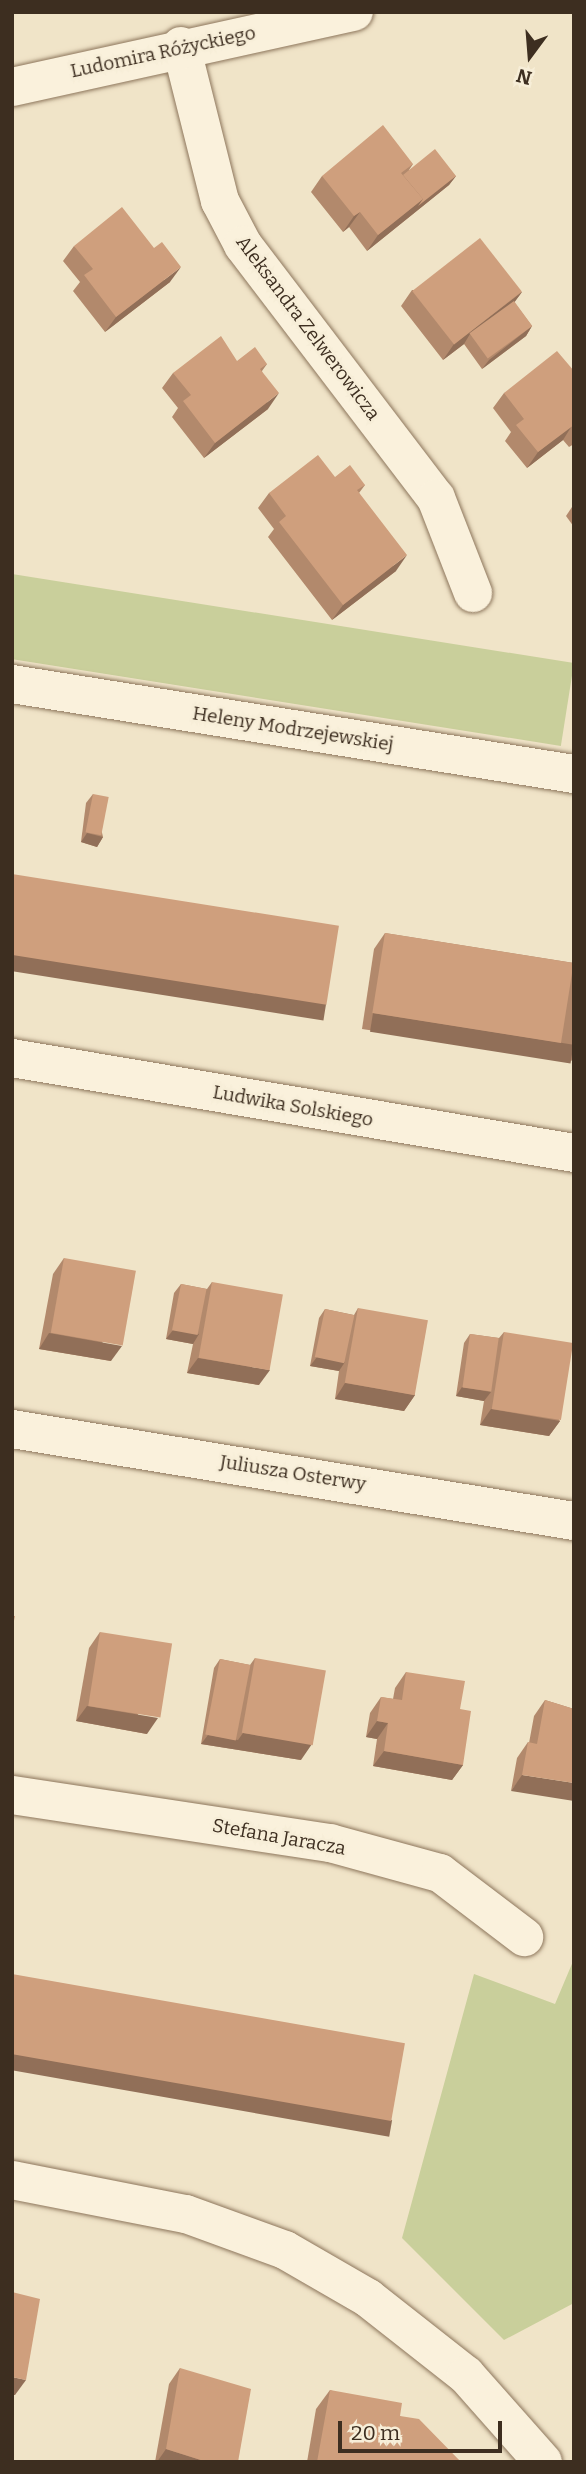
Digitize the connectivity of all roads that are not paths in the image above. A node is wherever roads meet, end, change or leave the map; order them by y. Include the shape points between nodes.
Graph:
1 (355, 12) edge
2 (181, 46) junction
3 (12, 87) edge
4 (474, 593) dead end
5 (12, 684) edge
6 (574, 774) edge
7 (12, 1058) edge
8 (574, 1153) edge
9 (12, 1429) edge
10 (574, 1521) edge
11 (12, 1795) edge
12 (524, 1937) dead end
13 (12, 2180) edge
14 (543, 2462) edge

1 - 2 street, Ludomira Różyckiego
2 - 3 street, Ludomira Różyckiego
2 - 4 street, Aleksandra Zelwerowicza via 220,201 243,245 436,498
5 - 6 street, Heleny Modrzejewskiej
7 - 8 street, Ludwika Solskiego
9 - 10 street, Juliusza Osterwy
11 - 12 street, Stefana Jaracza via 342,1846 440,1873
13 - 14 street via 186,2214 285,2250 368,2298 466,2375

